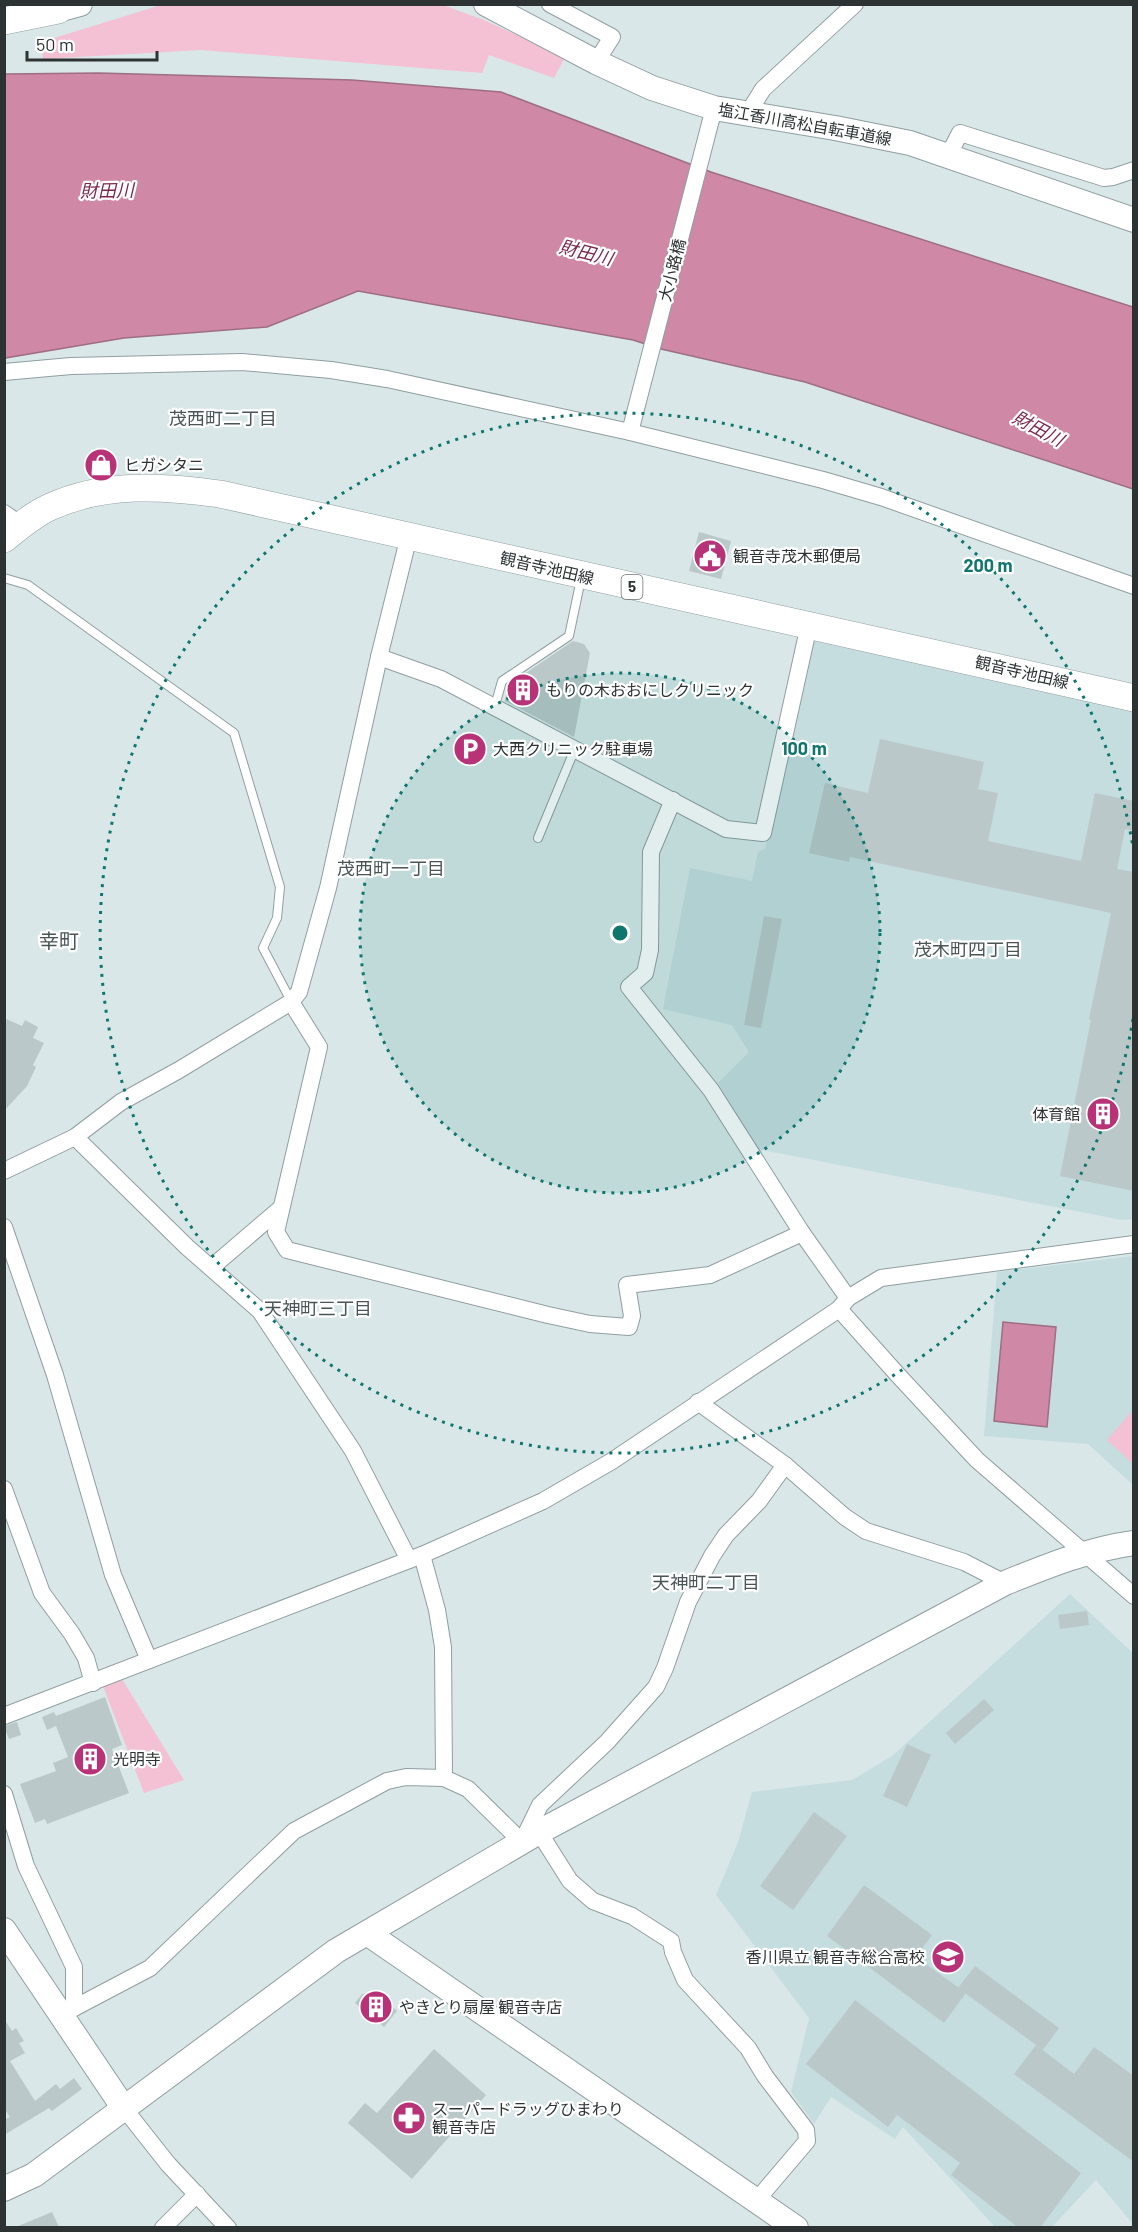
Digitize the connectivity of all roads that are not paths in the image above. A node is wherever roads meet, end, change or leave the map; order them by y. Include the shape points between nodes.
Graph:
1 (486, 4) edge
2 (550, 4) edge
3 (855, 4) edge
4 (65, 6) edge
5 (4, 21) edge
6 (596, 62) junction
7 (714, 108) junction
8 (748, 113) junction
9 (948, 156) junction
10 (1134, 170) edge
11 (1134, 219) edge
12 (4, 372) edge
13 (630, 432) junction
14 (10, 526) edge
15 (409, 536) junction
16 (581, 576) junction
17 (4, 578) edge
18 (1134, 586) edge
19 (809, 625) junction
20 (379, 657) junction
21 (1134, 698) edge
22 (495, 706) junction
23 (574, 751) junction
24 (673, 800) junction
25 (538, 838) dead end
26 (291, 1002) junction
27 (75, 1137) junction
28 (4, 1171) edge
29 (281, 1208) junction
30 (4, 1227) edge
31 (802, 1233) junction
32 (1134, 1244) edge
33 (212, 1267) junction
34 (844, 1303) junction
35 (698, 1402) junction
36 (785, 1465) junction
37 (4, 1489) edge
38 (1134, 1544) edge
39 (1083, 1554) junction
40 (415, 1557) junction
41 (1005, 1583) junction
42 (1134, 1596) edge
43 (149, 1660) junction
44 (93, 1683) junction
45 (4, 1716) edge
46 (444, 1778) junction
47 (4, 1794) edge
48 (530, 1837) junction
49 (4, 1930) edge
50 (367, 1933) junction
51 (66, 2010) junction
52 (123, 2107) junction
53 (4, 2189) edge
54 (197, 2194) junction
55 (756, 2201) junction
56 (163, 2228) edge
57 (228, 2228) edge
58 (796, 2228) edge

1 - 6 street, 塩江香川高松自転車道線
2 - 6 street via 612,38
3 - 8 street via 763,89
4 - 5 main road
6 - 7 street, 塩江香川高松自転車道線 via 652,88
7 - 8 street, 塩江香川高松自転車道線
7 - 13 street, 大小路橋
8 - 9 street, 塩江香川高松自転車道線 via 910,143
9 - 10 street via 960,133 1104,178
9 - 11 street, 塩江香川高松自転車道線
12 - 13 street via 72,366 242,362 331,370
13 - 18 street via 880,497
14 - 15 main road, 観音寺池田線 / 5 via 81,495 148,487 220,494
15 - 16 main road, 観音寺池田線 / 5
15 - 20 street
16 - 19 main road, 観音寺池田線 / 5
16 - 22 lane via 569,636 502,681
17 - 26 lane via 28,585 234,733 280,887 277,918 263,948
19 - 21 main road, 観音寺池田線 / 5
19 - 24 street via 763,833 726,829
20 - 22 street via 441,679
20 - 26 street via 328,888 299,992
22 - 23 street
23 - 24 street
23 - 25 lane
24 - 31 street via 651,852 650,950 645,973 629,987 711,1090
26 - 27 street via 121,1102
26 - 29 street via 319,1047
27 - 28 street
27 - 33 street
29 - 31 street via 276,1232 287,1250 548,1315 629,1327 632,1316 627,1285 710,1275
29 - 33 street
30 - 43 street via 55,1375 113,1575
31 - 34 street
32 - 34 street via 881,1278
33 - 40 street via 260,1311 353,1451
34 - 35 street
34 - 39 street via 897,1374 977,1460
35 - 36 street
35 - 40 street via 612,1461 543,1501
36 - 41 street via 844,1517 866,1531 964,1562
36 - 48 street via 712,1556 688,1602 656,1687 607,1742 540,1805
37 - 44 street via 42,1593 86,1658
38 - 39 street
39 - 41 street
39 - 42 street
40 - 43 street
40 - 46 street via 437,1611 443,1647
41 - 48 street
43 - 44 street
44 - 45 street
46 - 48 street via 468,1789
46 - 51 street via 405,1777 387,1781 294,1831 150,1968
47 - 51 street via 26,1866 74,1967
48 - 50 street
48 - 55 street via 593,1901 633,1916 671,1941 685,1980 748,2048 806,2130 807,2141
49 - 51 street
50 - 52 street via 336,1951
50 - 55 street
51 - 52 street
52 - 53 street via 34,2175
52 - 54 street
54 - 56 street
54 - 57 street
55 - 58 street

